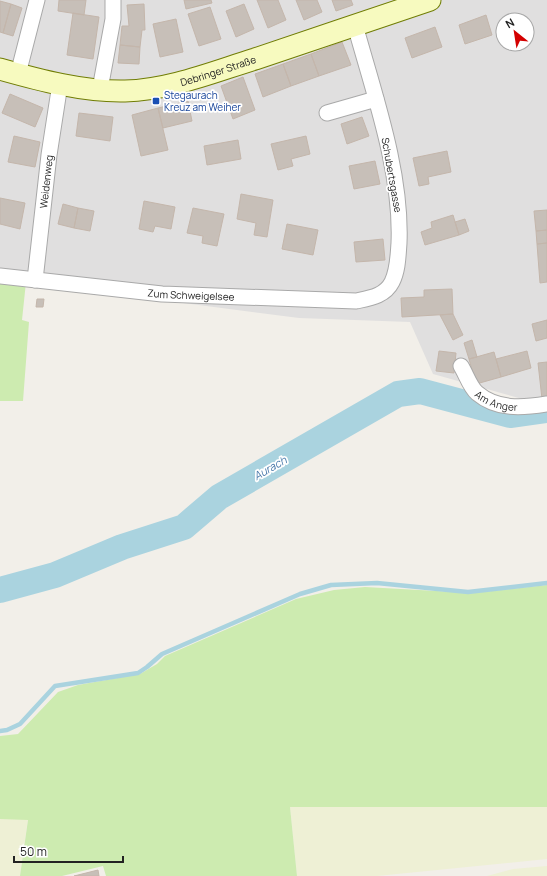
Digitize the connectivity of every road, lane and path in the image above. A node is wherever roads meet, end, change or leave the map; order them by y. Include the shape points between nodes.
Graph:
1 (37, 0) edge
2 (113, 0) edge
3 (430, 0) edge
4 (355, 26) junction
5 (9, 71) edge
6 (60, 84) junction
7 (100, 89) junction
8 (376, 99) junction
9 (327, 113) dead end
10 (0, 276) edge
11 (35, 280) junction
12 (382, 294) joint
13 (462, 366) dead end
14 (547, 404) edge

1 - 5 street
2 - 7 street via 113,19
3 - 4 street, Debringer Straße
4 - 7 street, Debringer Straße via 172,84 124,91
4 - 8 street, Schubertsgasse
5 - 6 street, Debringer Straße
6 - 7 street, Debringer Straße
6 - 11 street, Weidenweg
8 - 9 street
8 - 12 street, Schubertsgasse via 397,190 400,220 398,260 392,283
10 - 11 street, Zum Schweigelsee
11 - 12 street, Zum Schweigelsee via 162,294 356,301
13 - 14 street, Am Anger via 476,392 497,405 526,408

